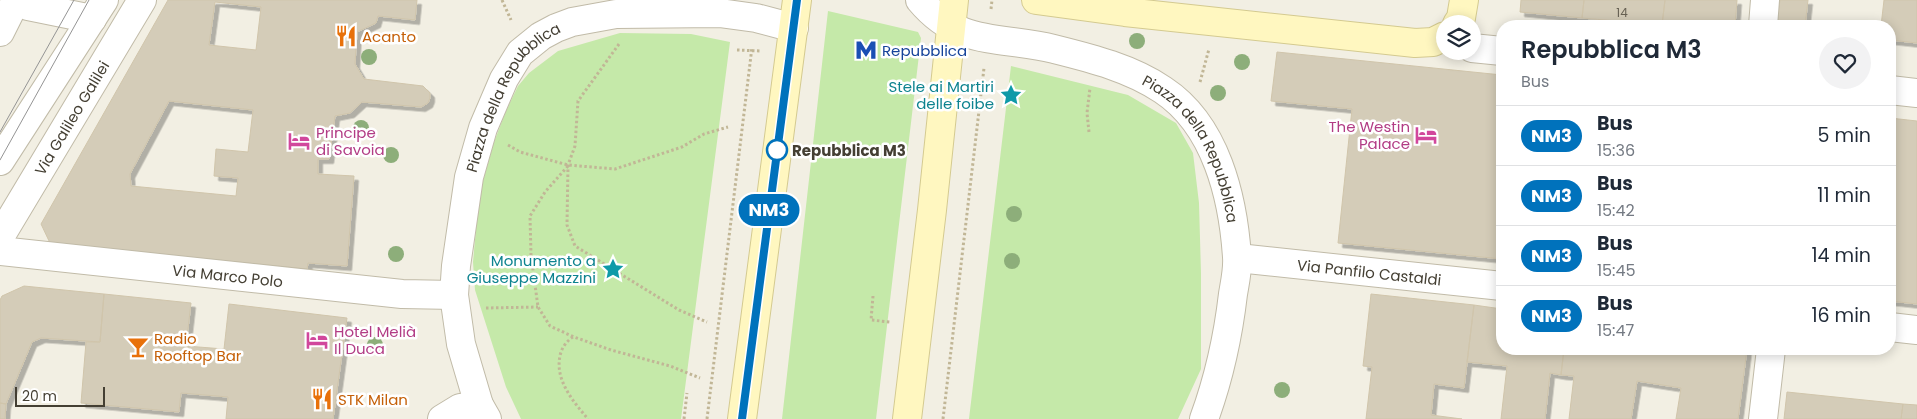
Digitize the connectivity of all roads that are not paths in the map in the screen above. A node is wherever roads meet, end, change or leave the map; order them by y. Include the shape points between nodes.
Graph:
1 (16, 0) edge
2 (142, 0) edge
3 (797, 0) edge
4 (920, 0) edge
5 (954, 0) edge
6 (1036, 0) edge
7 (1464, 0) edge
8 (1765, 0) edge
9 (1118, 6) edge
10 (98, 9) edge
11 (1462, 15) edge
12 (1763, 20) edge
13 (794, 28) junction
14 (951, 28) junction
15 (0, 32) edge
16 (1436, 40) edge
17 (1415, 42) junction
18 (1436, 44) edge
19 (1481, 49) edge
20 (1496, 50) edge
21 (1896, 91) edge
22 (1917, 93) edge
23 (0, 161) edge
24 (0, 237) edge
25 (0, 251) edge
26 (1238, 258) junction
27 (1496, 285) edge
28 (454, 295) junction
29 (1896, 328) edge
30 (1917, 330) edge
31 (1770, 355) edge
32 (483, 412) edge
33 (742, 418) edge
34 (442, 419) edge
35 (907, 419) edge
36 (1204, 419) edge
37 (1763, 419) edge

1 - 10 street via 28,6
1 - 15 street
2 - 24 street, Via Galileo Galilei
3 - 13 street
4 - 14 street, Piazza della Repubblica
5 - 14 street
6 - 9 street
7 - 11 street
8 - 12 street
9 - 17 street
10 - 23 street
13 - 28 street, Piazza della Repubblica via 719,13 632,13 572,22 533,41 509,70 483,128 464,200
13 - 33 street
14 - 26 street, Piazza della Repubblica via 978,37 1042,46 1092,60 1142,78 1173,97 1197,121 1219,166 1228,194
14 - 35 street
16 - 17 street
17 - 18 street
19 - 20 street
21 - 22 street
25 - 28 street, Via Marco Polo via 402,294
26 - 27 street, Via Panfilo Castaldi
26 - 36 street, Piazza della Repubblica via 1227,340
28 - 32 street, Piazza della Repubblica via 462,344
29 - 30 street
31 - 37 street
32 - 34 street, Piazza della Repubblica via 460,408

